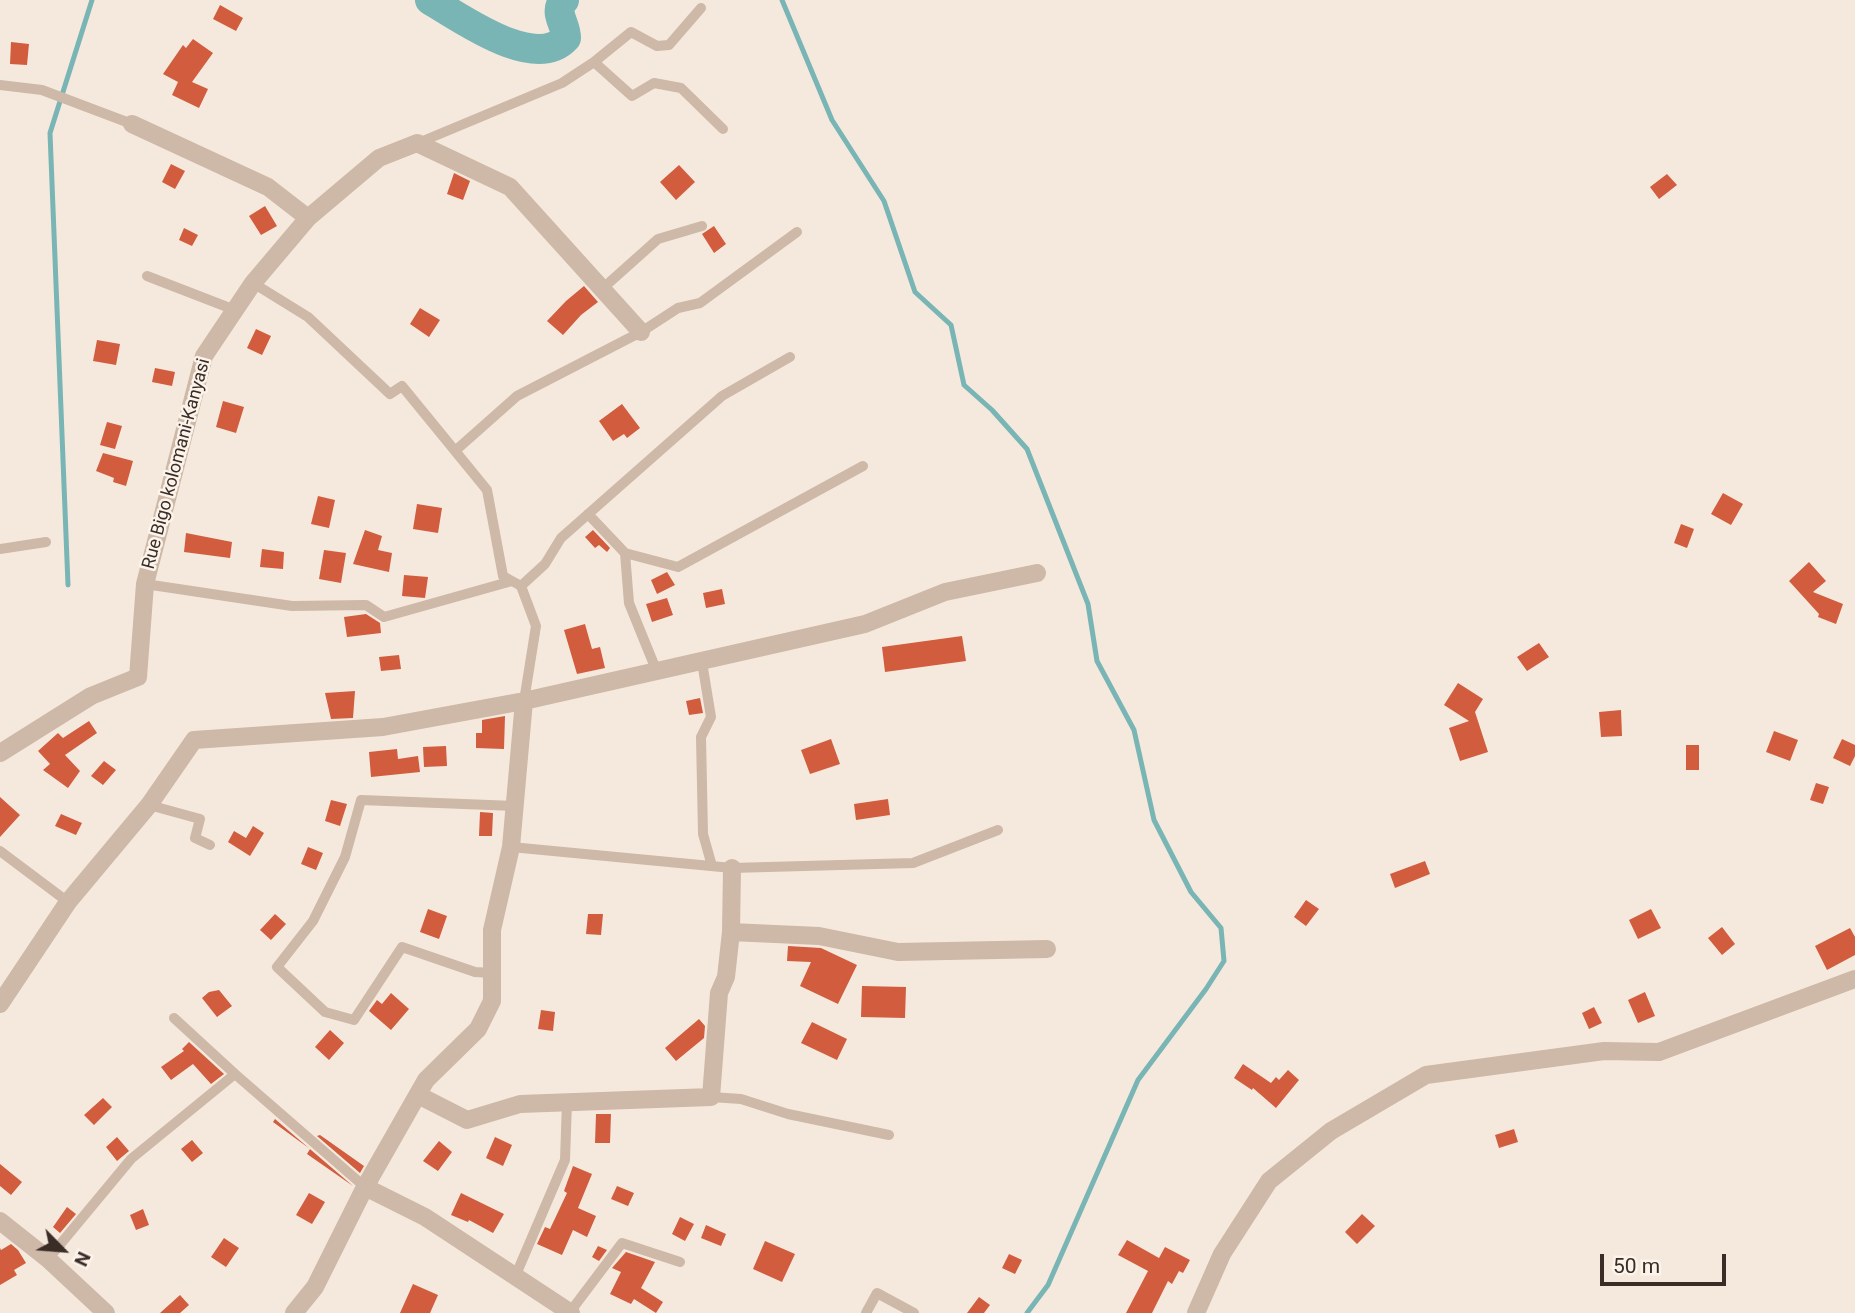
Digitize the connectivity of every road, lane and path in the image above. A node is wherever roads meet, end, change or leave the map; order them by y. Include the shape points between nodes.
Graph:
1 (701, 8) dead end
2 (594, 62) junction
3 (0, 85) edge
4 (132, 124) joint
5 (723, 129) dead end
6 (417, 143) junction
7 (308, 218) junction
8 (702, 226) dead end
9 (797, 232) dead end
10 (147, 276) dead end
11 (253, 283) junction
12 (602, 289) junction
13 (235, 310) junction
14 (641, 332) junction
15 (790, 357) dead end
16 (455, 451) junction
17 (863, 466) dead end
18 (588, 514) junction
19 (46, 542) dead end
20 (0, 549) edge
21 (625, 553) junction
22 (1037, 573) dead end
23 (516, 583) junction
24 (145, 584) junction
25 (702, 662) junction
26 (657, 672) junction
27 (524, 701) junction
28 (0, 753) edge
29 (149, 805) junction
30 (515, 807) junction
31 (998, 831) dead end
32 (210, 845) dead end
33 (511, 847) junction
34 (0, 851) edge
35 (712, 866) junction
36 (732, 868) junction
37 (68, 902) junction
38 (731, 932) junction
39 (1047, 949) dead end
40 (492, 973) junction
41 (1855, 979) edge
42 (0, 1003) edge
43 (174, 1018) dead end
44 (235, 1074) junction
45 (418, 1095) junction
46 (711, 1097) junction
47 (567, 1102) junction
48 (888, 1135) dead end
49 (365, 1187) junction
50 (0, 1221) edge
51 (48, 1259) junction
52 (680, 1262) dead end
53 (515, 1277) junction
54 (106, 1313) edge
55 (294, 1313) edge
56 (570, 1313) edge
57 (866, 1313) edge
58 (914, 1313) edge
59 (1196, 1313) edge

1 - 2 lane via 670,45 657,46 631,32
2 - 5 lane via 632,96 654,83 681,88
2 - 6 lane via 562,83
3 - 4 lane via 42,90
4 - 7 street via 268,187
6 - 7 street, Rue Bigo kolomani-Kanyasi via 379,158
6 - 12 street via 510,187
7 - 11 street, Rue Bigo kolomani-Kanyasi
8 - 12 lane via 658,239
9 - 14 lane via 700,303 678,309
10 - 13 lane
11 - 13 street, Rue Bigo kolomani-Kanyasi
11 - 16 lane via 308,317 390,394 402,386
12 - 14 street
13 - 24 street, Rue Bigo kolomani-Kanyasi via 204,356
14 - 16 lane via 517,396
15 - 18 lane via 722,396
16 - 23 lane via 487,490 503,576
17 - 21 lane via 678,567
18 - 21 lane
18 - 23 lane via 561,538 544,564
19 - 20 lane
21 - 26 lane via 629,603
22 - 25 street via 945,592 864,624
23 - 24 lane via 384,617 366,605 292,606
23 - 27 lane via 536,626
24 - 28 street, Rue Bigo kolomani-Kanyasi via 138,677 92,696
25 - 26 street
25 - 35 lane via 711,717 701,737 703,834
26 - 27 street
27 - 29 street via 383,727 194,740
27 - 30 street
29 - 32 lane via 200,819 195,838
29 - 37 street
30 - 33 street
30 - 40 lane via 361,800 345,857 313,921 276,967 325,1012 355,1020 402,947
31 - 36 lane via 913,863
33 - 35 lane
33 - 40 street via 492,930
34 - 37 lane
35 - 36 lane
36 - 38 street
37 - 42 street
38 - 39 street via 819,936 898,952
38 - 46 street via 726,977 719,993
40 - 45 street via 492,1001 478,1029 426,1080
41 - 59 street via 1659,1052 1604,1051 1426,1075 1331,1131 1269,1181 1222,1254
43 - 44 lane
44 - 49 lane
44 - 51 lane via 131,1159
45 - 47 street via 467,1120 520,1104
45 - 49 street
46 - 47 street
46 - 48 lane via 741,1099
47 - 53 lane via 565,1160
49 - 53 street via 425,1217
49 - 55 street via 315,1287
50 - 51 street
51 - 54 street
52 - 56 lane via 622,1242
53 - 56 street
57 - 58 lane via 877,1293

